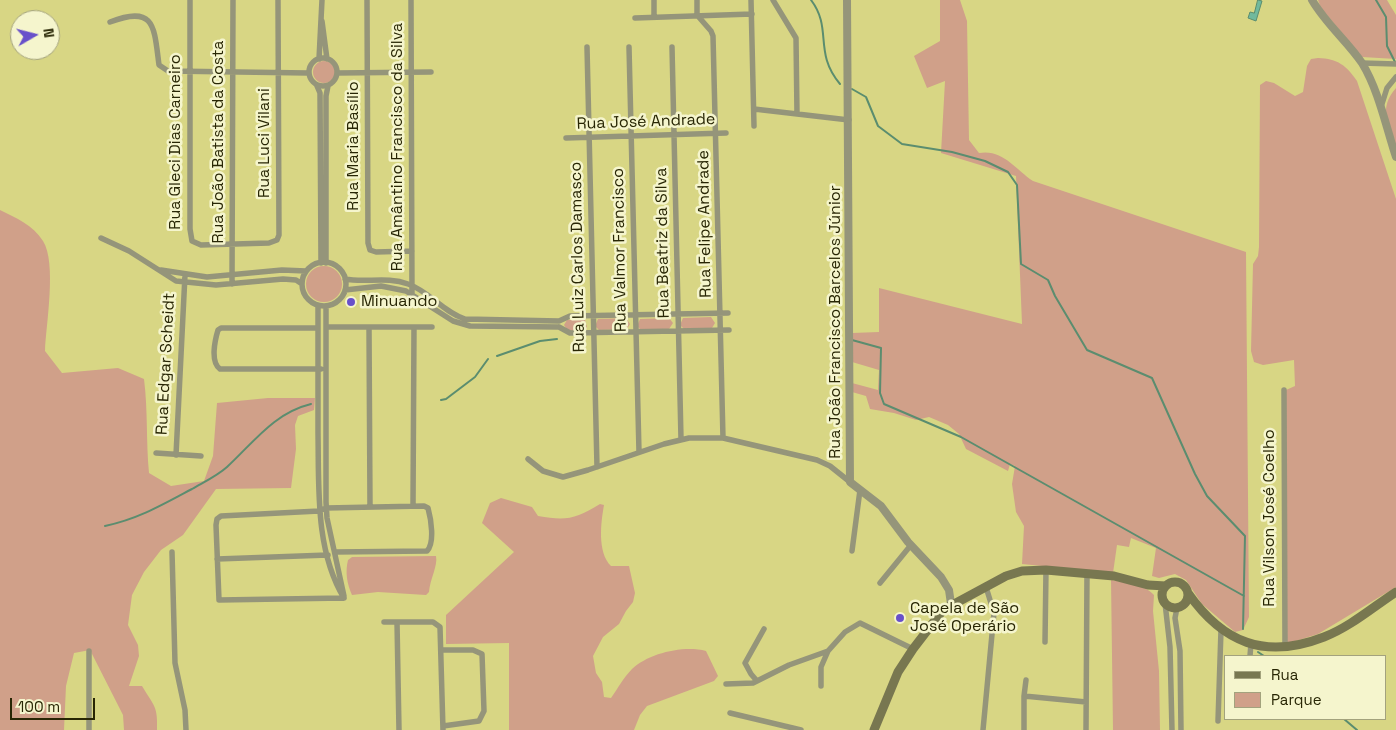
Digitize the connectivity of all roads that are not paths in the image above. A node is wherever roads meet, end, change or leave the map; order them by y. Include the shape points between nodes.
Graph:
1 (190, 0) edge
2 (233, 0) edge
3 (278, 0) edge
4 (322, 0) edge
5 (367, 0) edge
6 (411, 0) edge
7 (654, 0) edge
8 (697, 0) edge
9 (752, 0) edge
10 (773, 0) edge
11 (847, 0) edge
12 (1312, 0) edge
13 (752, 14) junction
14 (697, 16) junction
15 (654, 17) junction
16 (635, 18) dead end
17 (321, 20) junction
18 (110, 22) dead end
19 (587, 46) dead end
20 (628, 47) dead end
21 (672, 47) dead end
22 (320, 58) junction
23 (327, 59) junction
24 (1362, 63) junction
25 (1396, 64) edge
26 (412, 72) junction
27 (431, 72) dead end
28 (190, 73) junction
29 (233, 73) junction
30 (278, 73) junction
31 (308, 73) junction
32 (337, 73) junction
33 (367, 73) junction
34 (1396, 77) edge
35 (318, 86) junction
36 (328, 86) junction
37 (754, 109) junction
38 (1380, 109) junction
39 (797, 114) junction
40 (849, 120) junction
41 (754, 126) dead end
42 (726, 133) dead end
43 (716, 134) junction
44 (674, 135) junction
45 (631, 136) junction
46 (589, 137) junction
47 (566, 138) dead end
48 (1396, 157) edge
49 (101, 238) dead end
50 (232, 244) junction
51 (412, 252) junction
52 (323, 263) junction
53 (159, 270) junction
54 (306, 271) junction
55 (185, 275) junction
56 (232, 276) junction
57 (345, 279) junction
58 (184, 283) junction
59 (232, 284) junction
60 (302, 284) junction
61 (412, 286) junction
62 (345, 290) junction
63 (412, 293) junction
64 (318, 306) junction
65 (326, 306) junction
66 (728, 313) dead end
67 (678, 314) junction
68 (720, 314) junction
69 (635, 315) junction
70 (593, 316) junction
71 (559, 324) junction
72 (326, 327) junction
73 (369, 327) junction
74 (414, 327) junction
75 (432, 327) dead end
76 (318, 328) junction
77 (729, 330) dead end
78 (678, 331) junction
79 (721, 331) junction
80 (593, 332) junction
81 (636, 332) junction
82 (317, 369) junction
83 (326, 369) junction
84 (1284, 390) dead end
85 (723, 438) junction
86 (681, 439) junction
87 (639, 452) junction
88 (156, 453) dead end
89 (176, 454) junction
90 (201, 456) dead end
91 (528, 460) dead end
92 (597, 467) junction
93 (850, 482) junction
94 (860, 490) junction
95 (413, 506) junction
96 (370, 507) junction
97 (326, 508) junction
98 (319, 511) junction
99 (911, 545) junction
100 (852, 551) dead end
101 (172, 552) dead end
102 (335, 552) junction
103 (328, 555) junction
104 (217, 558) junction
105 (1046, 570) junction
106 (1087, 573) junction
107 (880, 583) dead end
108 (1148, 585) junction
109 (1166, 586) junction
110 (986, 587) junction
111 (1396, 592) edge
112 (1188, 594) junction
113 (344, 598) junction
114 (1164, 600) junction
115 (951, 604) junction
116 (1180, 607) junction
117 (1200, 611) junction
118 (384, 622) dead end
119 (397, 622) junction
120 (764, 628) dead end
121 (1221, 630) junction
122 (1045, 642) dead end
123 (1250, 643) junction
124 (1285, 647) junction
125 (913, 649) junction
126 (442, 650) junction
127 (88, 651) dead end
128 (828, 651) junction
129 (1250, 655) edge
130 (1026, 680) dead end
131 (758, 681) junction
132 (726, 684) dead end
133 (821, 686) dead end
134 (1024, 696) junction
135 (1086, 702) junction
136 (730, 713) dead end
137 (1218, 721) dead end
138 (443, 728) edge
139 (89, 730) edge
140 (186, 730) edge
141 (399, 730) edge
142 (801, 730) edge
143 (874, 730) edge
144 (983, 730) edge
145 (1024, 730) edge
146 (1086, 730) edge
147 (1172, 730) edge
148 (1181, 730) edge

1 - 28 street, Rua Gleci Dias Carneiro
2 - 29 street, Rua João Batista da Costa
3 - 30 street, Rua Luci Vilani
4 - 17 street
5 - 33 street, Rua Maria Basílio
6 - 26 street, Rua Amântino Francisco da Silva
7 - 15 street
8 - 14 street
9 - 13 street
10 - 39 street via 796,38
11 - 40 street, Rua João Francisco Barcelos Júnior
12 - 24 street via 1326,22
13 - 14 street
13 - 37 street
14 - 15 street
14 - 43 street, Rua Felipe Andrade via 713,36
15 - 16 street
17 - 22 street
17 - 23 street
18 - 28 street via 131,16 147,18 152,24 162,69
19 - 46 street, Rua Luiz Carlos Damasco
20 - 45 street, Rua Valmor Francisco
21 - 44 street, Rua Beatriz da Silva
22 - 23 street
22 - 31 street
23 - 32 street via 334,64
24 - 25 street
24 - 38 street
26 - 27 street
26 - 33 street
26 - 51 street, Rua Amântino Francisco da Silva
28 - 29 street
28 - 50 street, Rua Gleci Dias Carneiro via 191,239 198,244
29 - 30 street
29 - 50 street, Rua João Batista da Costa
30 - 31 street
30 - 50 street, Rua Luci Vilani via 279,235 269,244
31 - 35 street
32 - 33 street
32 - 36 street
33 - 51 street, Rua Maria Basílio via 369,247 376,252
34 - 38 street via 1387,88
35 - 36 street
35 - 52 street
36 - 52 street
37 - 39 street
37 - 41 street
38 - 48 street
39 - 40 street
40 - 93 street, Rua João Francisco Barcelos Júnior
42 - 43 street, Rua José Andrade
43 - 44 street, Rua José Andrade
43 - 68 street, Rua Felipe Andrade
44 - 45 street, Rua José Andrade
44 - 67 street, Rua Beatriz da Silva
45 - 46 street, Rua José Andrade
45 - 69 street, Rua Valmor Francisco
46 - 47 street, Rua José Andrade
46 - 70 street, Rua Luiz Carlos Damasco
49 - 53 street
50 - 56 street, Rua João Batista da Costa
51 - 61 street, Rua Amântino Francisco da Silva
52 - 54 street
52 - 57 street via 340,270
53 - 55 street
53 - 58 street via 172,280
54 - 56 street via 282,270
54 - 60 street
55 - 56 street via 207,278
55 - 58 street, Rua Edgar Scheidt
56 - 59 street, Rua João Batista da Costa
57 - 61 street via 391,280
57 - 62 street
58 - 59 street
58 - 89 street, Rua Edgar Scheidt
59 - 60 street via 283,278
60 - 64 street via 304,295
61 - 63 street, Rua Amântino Francisco da Silva
61 - 71 street via 451,314 465,319
62 - 63 street via 381,286
62 - 65 street via 338,301
63 - 71 street via 461,324
64 - 65 street
64 - 76 street
65 - 72 street
66 - 68 street
67 - 68 street
67 - 69 street
67 - 78 street, Rua Beatriz da Silva
68 - 79 street, Rua Felipe Andrade
69 - 70 street
69 - 81 street, Rua Valmor Francisco
70 - 71 street via 570,316
70 - 80 street, Rua Luiz Carlos Damasco
71 - 80 street via 570,333
72 - 73 street
72 - 83 street
73 - 74 street
73 - 96 street
74 - 75 street
74 - 95 street
76 - 82 street
76 - 82 street via 226,327 218,330 215,358 217,368
77 - 79 street
78 - 79 street
78 - 81 street
78 - 86 street, Rua Beatriz da Silva
79 - 85 street, Rua Felipe Andrade
80 - 81 street
80 - 92 street, Rua Luiz Carlos Damasco
81 - 87 street, Rua Valmor Francisco
82 - 83 street
82 - 98 street
83 - 97 street
84 - 124 street, Rua Vilson José Coelho
85 - 86 street
85 - 93 street via 817,460
86 - 87 street
87 - 92 street
88 - 89 street
89 - 90 street
91 - 92 street via 544,471 563,477
93 - 94 street, Rua João Francisco Barcelos Júnior
94 - 99 street, Rua João Francisco Barcelos Júnior via 881,506
94 - 100 street
95 - 96 street
95 - 102 street via 428,508 429,550
96 - 97 street
97 - 98 street
97 - 102 street
98 - 103 street
98 - 104 street via 224,515 217,519
99 - 107 street
99 - 115 street, Rua João Francisco Barcelos Júnior via 945,581
101 - 140 street via 175,663
102 - 113 street
103 - 104 street
103 - 113 street
104 - 113 street via 219,600
105 - 106 main road
105 - 110 main road via 1016,572
105 - 122 street
106 - 108 main road
106 - 135 street
108 - 109 main road
108 - 114 main road
109 - 112 main road via 1172,582 1179,583
109 - 114 main road
110 - 115 main road
110 - 144 street via 994,613
111 - 124 main road via 1332,633
112 - 116 main road
112 - 117 main road
114 - 116 main road
114 - 147 street via 1170,647
115 - 125 main road via 942,610
116 - 117 main road
116 - 148 street via 1175,618 1180,651
117 - 121 main road
118 - 119 street
119 - 126 street via 436,622 442,630
119 - 141 street
120 - 131 street via 745,663
121 - 123 main road
121 - 137 street
123 - 124 main road
123 - 129 street
125 - 128 street via 860,623 844,632
125 - 143 main road via 895,677
126 - 138 street
126 - 138 street via 473,650 482,654 484,711 479,721
127 - 139 street
128 - 131 street
128 - 133 street via 821,667
130 - 134 street
131 - 132 street
134 - 135 street
134 - 145 street
135 - 146 street
136 - 142 street

